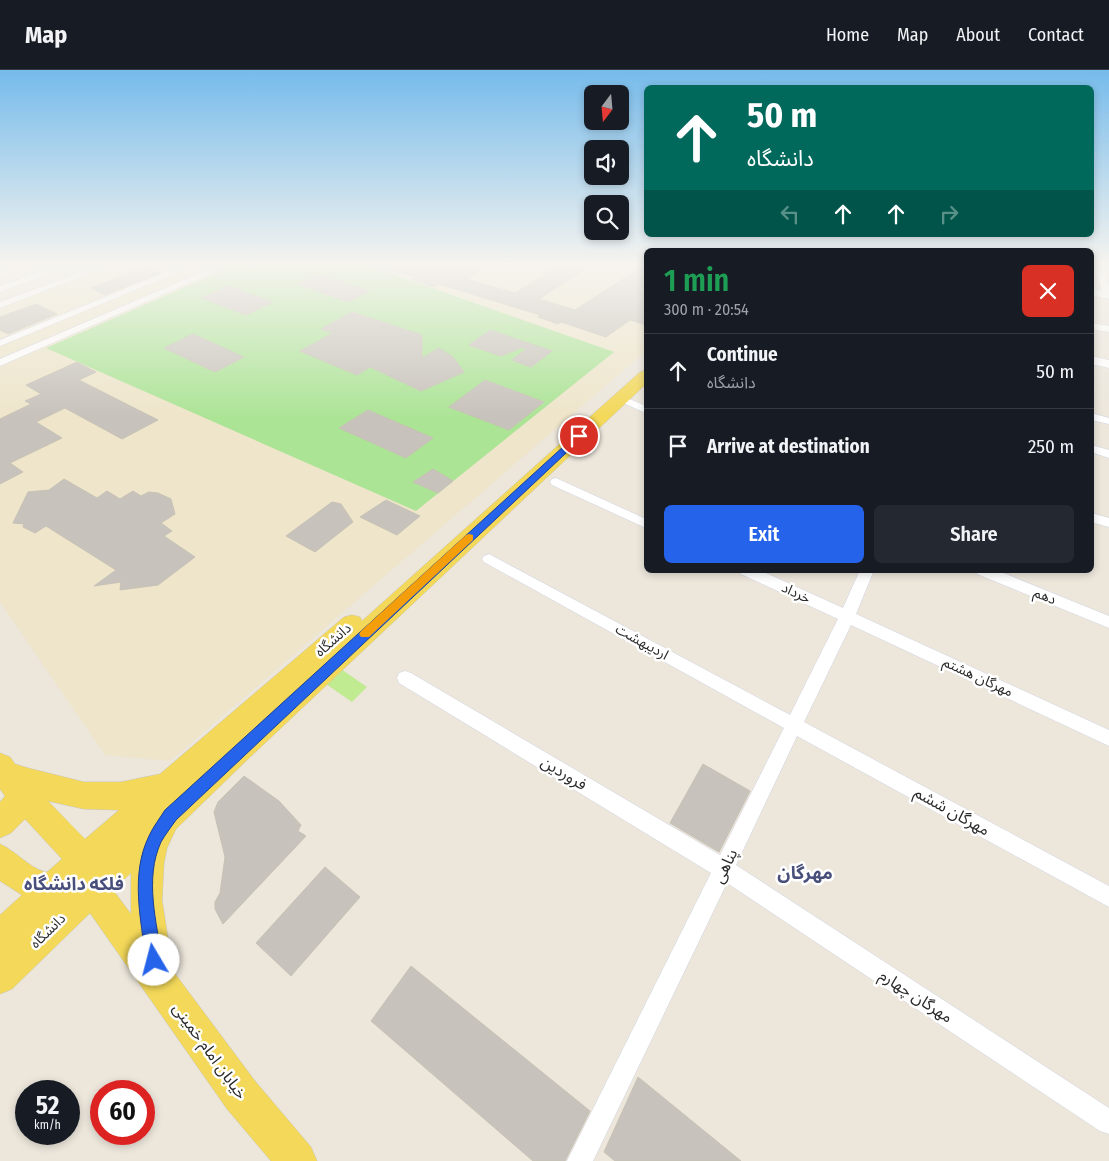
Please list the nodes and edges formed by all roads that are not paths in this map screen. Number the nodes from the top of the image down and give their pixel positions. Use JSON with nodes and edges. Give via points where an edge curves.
{"nodes":[{"id":1,"x":69,"y":315,"type":"edge"},
{"id":2,"x":111,"y":315,"type":"edge"},
{"id":3,"x":1094,"y":326,"type":"edge"},
{"id":4,"x":1109,"y":329,"type":"edge"},
{"id":5,"x":0,"y":343,"type":"edge"},
{"id":6,"x":1094,"y":361,"type":"edge"},
{"id":7,"x":0,"y":363,"type":"edge"},
{"id":8,"x":1109,"y":364,"type":"edge"},
{"id":9,"x":644,"y":367,"type":"edge"},
{"id":10,"x":644,"y":376,"type":"edge"},
{"id":11,"x":620,"y":398,"type":"junction"},
{"id":12,"x":644,"y":409,"type":"edge"},
{"id":13,"x":1094,"y":417,"type":"edge"},
{"id":14,"x":1109,"y":421,"type":"edge"},
{"id":15,"x":1094,"y":449,"type":"edge"},
{"id":16,"x":1109,"y":454,"type":"edge"},
{"id":17,"x":556,"y":482,"type":"dead end"},
{"id":18,"x":1094,"y":518,"type":"edge"},
{"id":19,"x":644,"y":523,"type":"edge"},
{"id":20,"x":1109,"y":523,"type":"edge"},
{"id":21,"x":489,"y":559,"type":"dead end"},
{"id":22,"x":752,"y":573,"type":"edge"},
{"id":23,"x":866,"y":573,"type":"edge"},
{"id":24,"x":989,"y":573,"type":"edge"},
{"id":25,"x":847,"y":617,"type":"junction"},
{"id":26,"x":1109,"y":622,"type":"edge"},
{"id":27,"x":405,"y":678,"type":"dead end"},
{"id":28,"x":794,"y":724,"type":"junction"},
{"id":29,"x":1109,"y":738,"type":"edge"},
{"id":30,"x":9,"y":778,"type":"edge"},
{"id":31,"x":169,"y":800,"type":"junction"},
{"id":32,"x":0,"y":822,"type":"edge"},
{"id":33,"x":0,"y":860,"type":"edge"},
{"id":34,"x":724,"y":868,"type":"junction"},
{"id":35,"x":88,"y":874,"type":"junction"},
{"id":36,"x":50,"y":891,"type":"junction"},
{"id":37,"x":1109,"y":897,"type":"edge"},
{"id":38,"x":0,"y":938,"type":"edge"},
{"id":39,"x":0,"y":977,"type":"edge"},
{"id":40,"x":156,"y":978,"type":"junction"},
{"id":41,"x":1109,"y":1122,"type":"edge"},
{"id":42,"x":297,"y":1161,"type":"edge"},
{"id":43,"x":580,"y":1161,"type":"edge"}],
"edges":[{"from":1,"to":5,"type":"street"},
{"from":2,"to":7,"type":"street"},
{"from":3,"to":4,"type":"street"},
{"from":6,"to":8,"type":"main road"},
{"from":9,"to":31,"type":"main road","name":"دانشگاه"},
{"from":10,"to":11,"type":"main road","name":"دانشگاه"},
{"from":11,"to":12,"type":"street"},
{"from":11,"to":31,"type":"main road","name":"دانشگاه"},
{"from":13,"to":14,"type":"street"},
{"from":15,"to":16,"type":"street"},
{"from":17,"to":19,"type":"street"},
{"from":18,"to":20,"type":"street"},
{"from":21,"to":28,"type":"street","name":"اردیبهشت"},
{"from":22,"to":25,"type":"street","name":"خرداد"},
{"from":23,"to":25,"type":"street","name":"پناهی"},
{"from":24,"to":26,"type":"street","name":"دهم"},
{"from":25,"to":28,"type":"street","name":"پناهی"},
{"from":25,"to":29,"type":"street","name":"مهرگان هشتم"},
{"from":27,"to":34,"type":"street","name":"فروردین"},
{"from":28,"to":34,"type":"street","name":"پناهی"},
{"from":28,"to":37,"type":"street","name":"مهرگان ششم"},
{"from":30,"to":31,"type":"main road","via":[[72,795],[116,797],[142,794]]},
{"from":30,"to":32,"type":"main road","via":[[14,809]]},
{"from":30,"to":35,"type":"main road","name":"خیابان امام خمینی"},
{"from":31,"to":35,"type":"main road","name":"دانشگاه"},
{"from":31,"to":40,"type":"main road","via":[[147,864],[145,890]]},
{"from":33,"to":36,"type":"main road","via":[[21,879]]},
{"from":34,"to":41,"type":"street","name":"مهرگان چهارم"},
{"from":34,"to":43,"type":"street","name":"پناهی"},
{"from":35,"to":36,"type":"main road"},
{"from":35,"to":39,"type":"main road","name":"دانشگاه"},
{"from":35,"to":40,"type":"main road","name":"خیابان امام خمینی"},
{"from":36,"to":38,"type":"main road","name":"دانشگاه"},
{"from":40,"to":42,"type":"main road","name":"خیابان امام خمینی","via":[[241,1094]]}]}
